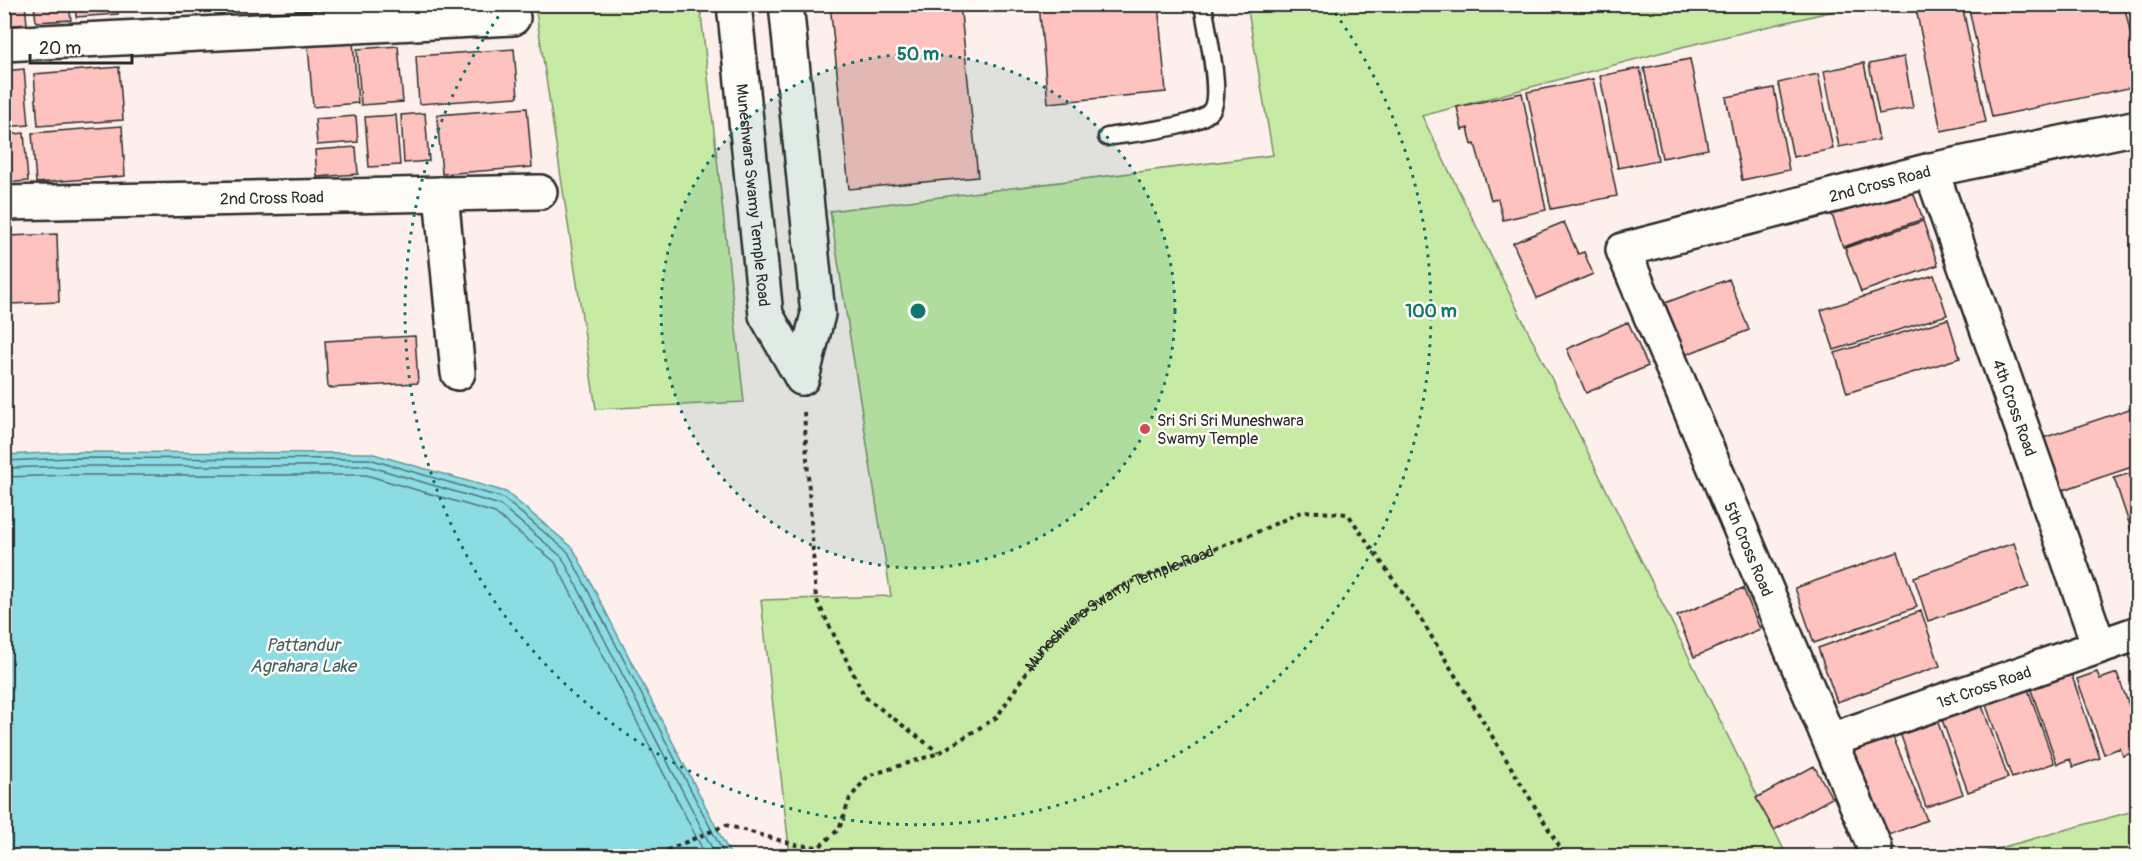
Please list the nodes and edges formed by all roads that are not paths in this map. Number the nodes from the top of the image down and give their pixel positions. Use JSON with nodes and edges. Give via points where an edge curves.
{"nodes":[{"id":1,"x":734,"y":4,"type":"edge"},
{"id":2,"x":786,"y":4,"type":"edge"},
{"id":3,"x":1203,"y":4,"type":"edge"},
{"id":4,"x":513,"y":18,"type":"dead end"},
{"id":5,"x":4,"y":44,"type":"edge"},
{"id":6,"x":2138,"y":127,"type":"edge"},
{"id":7,"x":1107,"y":137,"type":"dead end"},
{"id":8,"x":1931,"y":170,"type":"junction"},
{"id":9,"x":540,"y":192,"type":"dead end"},
{"id":10,"x":441,"y":194,"type":"junction"},
{"id":11,"x":4,"y":202,"type":"edge"},
{"id":12,"x":1623,"y":250,"type":"joint"},
{"id":13,"x":458,"y":373,"type":"dead end"},
{"id":14,"x":2138,"y":633,"type":"edge"},
{"id":15,"x":2099,"y":646,"type":"junction"},
{"id":16,"x":1831,"y":740,"type":"junction"},
{"id":17,"x":1875,"y":848,"type":"dead end"}],
"edges":[{"from":1,"to":2,"type":"street","name":"Muneshwara Swamy Temple Road","via":[[766,315],[802,378],[818,314]]},
{"from":3,"to":7,"type":"lane","via":[[1216,94],[1212,109],[1200,121]]},
{"from":4,"to":5,"type":"street"},
{"from":6,"to":8,"type":"street","name":"2nd Cross Road"},
{"from":8,"to":12,"type":"street","name":"2nd Cross Road"},
{"from":8,"to":15,"type":"street","name":"4th Cross Road"},
{"from":9,"to":10,"type":"street","name":"2nd Cross Road"},
{"from":10,"to":11,"type":"street","name":"2nd Cross Road"},
{"from":10,"to":13,"type":"street"},
{"from":12,"to":16,"type":"street","name":"5th Cross Road"},
{"from":14,"to":15,"type":"street","name":"1st Cross Road"},
{"from":15,"to":16,"type":"street","name":"1st Cross Road"},
{"from":16,"to":17,"type":"street","name":"5th Cross Road"}]}
